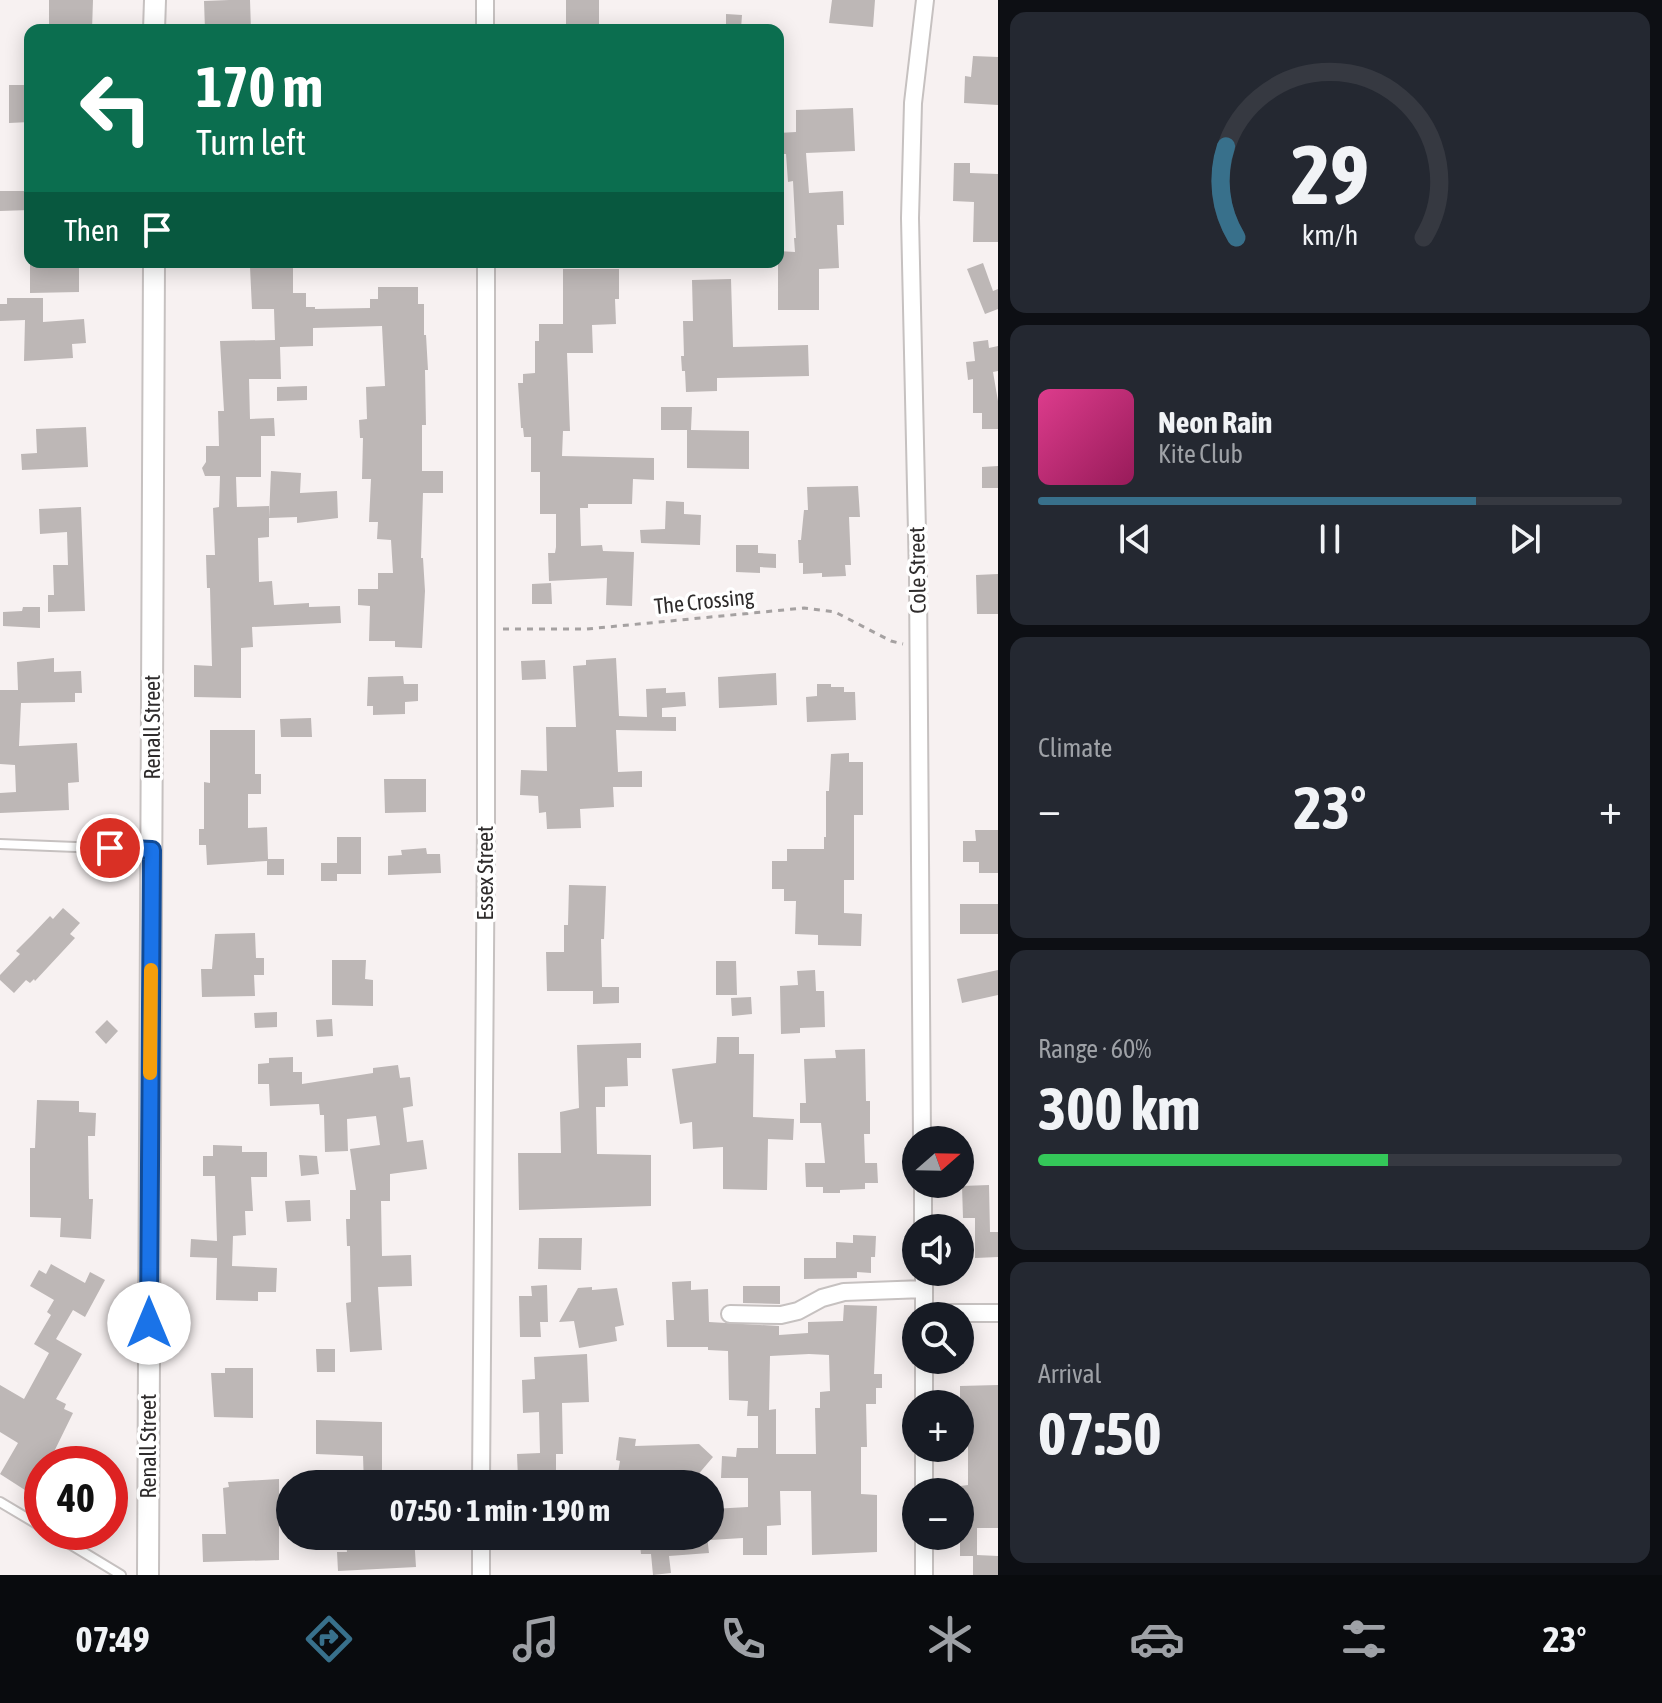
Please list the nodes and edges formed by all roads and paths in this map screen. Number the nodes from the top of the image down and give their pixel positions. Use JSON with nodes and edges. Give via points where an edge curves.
{"nodes":[{"id":1,"x":155,"y":0,"type":"edge"},
{"id":2,"x":485,"y":0,"type":"edge"},
{"id":3,"x":925,"y":0,"type":"edge"},
{"id":4,"x":154,"y":24,"type":"edge"},
{"id":5,"x":485,"y":24,"type":"edge"},
{"id":6,"x":154,"y":268,"type":"edge"},
{"id":7,"x":486,"y":268,"type":"edge"},
{"id":8,"x":486,"y":629,"type":"junction"},
{"id":9,"x":918,"y":647,"type":"junction"},
{"id":10,"x":0,"y":844,"type":"edge"},
{"id":11,"x":152,"y":850,"type":"junction"},
{"id":12,"x":922,"y":1126,"type":"edge"},
{"id":13,"x":902,"y":1283,"type":"edge"},
{"id":14,"x":998,"y":1313,"type":"edge"},
{"id":15,"x":730,"y":1314,"type":"dead end"},
{"id":16,"x":974,"y":1314,"type":"edge"},
{"id":17,"x":481,"y":1470,"type":"edge"},
{"id":18,"x":0,"y":1502,"type":"edge"},
{"id":19,"x":24,"y":1516,"type":"edge"},
{"id":20,"x":80,"y":1550,"type":"edge"},
{"id":21,"x":481,"y":1550,"type":"edge"},
{"id":22,"x":924,"y":1550,"type":"edge"},
{"id":23,"x":121,"y":1575,"type":"edge"},
{"id":24,"x":148,"y":1575,"type":"edge"},
{"id":25,"x":481,"y":1575,"type":"edge"},
{"id":26,"x":924,"y":1575,"type":"edge"}],
"edges":[{"from":1,"to":4,"type":"street"},
{"from":2,"to":5,"type":"street"},
{"from":3,"to":9,"type":"street","name":"Cole Street","via":[[913,103],[910,218]]},
{"from":6,"to":11,"type":"street","name":"Renall Street"},
{"from":7,"to":8,"type":"street","name":"Essex Street"},
{"from":8,"to":9,"type":"path","name":"The Crossing","via":[[587,629],[804,608],[835,612],[891,641]]},
{"from":8,"to":17,"type":"street","name":"Essex Street"},
{"from":9,"to":12,"type":"street","name":"Cole Street"},
{"from":10,"to":11,"type":"lane"},
{"from":11,"to":24,"type":"street","name":"Renall Street"},
{"from":13,"to":15,"type":"street","via":[[822,1298],[790,1313]]},
{"from":14,"to":16,"type":"street"},
{"from":18,"to":19,"type":"lane"},
{"from":20,"to":23,"type":"lane"},
{"from":21,"to":25,"type":"street"},
{"from":22,"to":26,"type":"street"}]}
